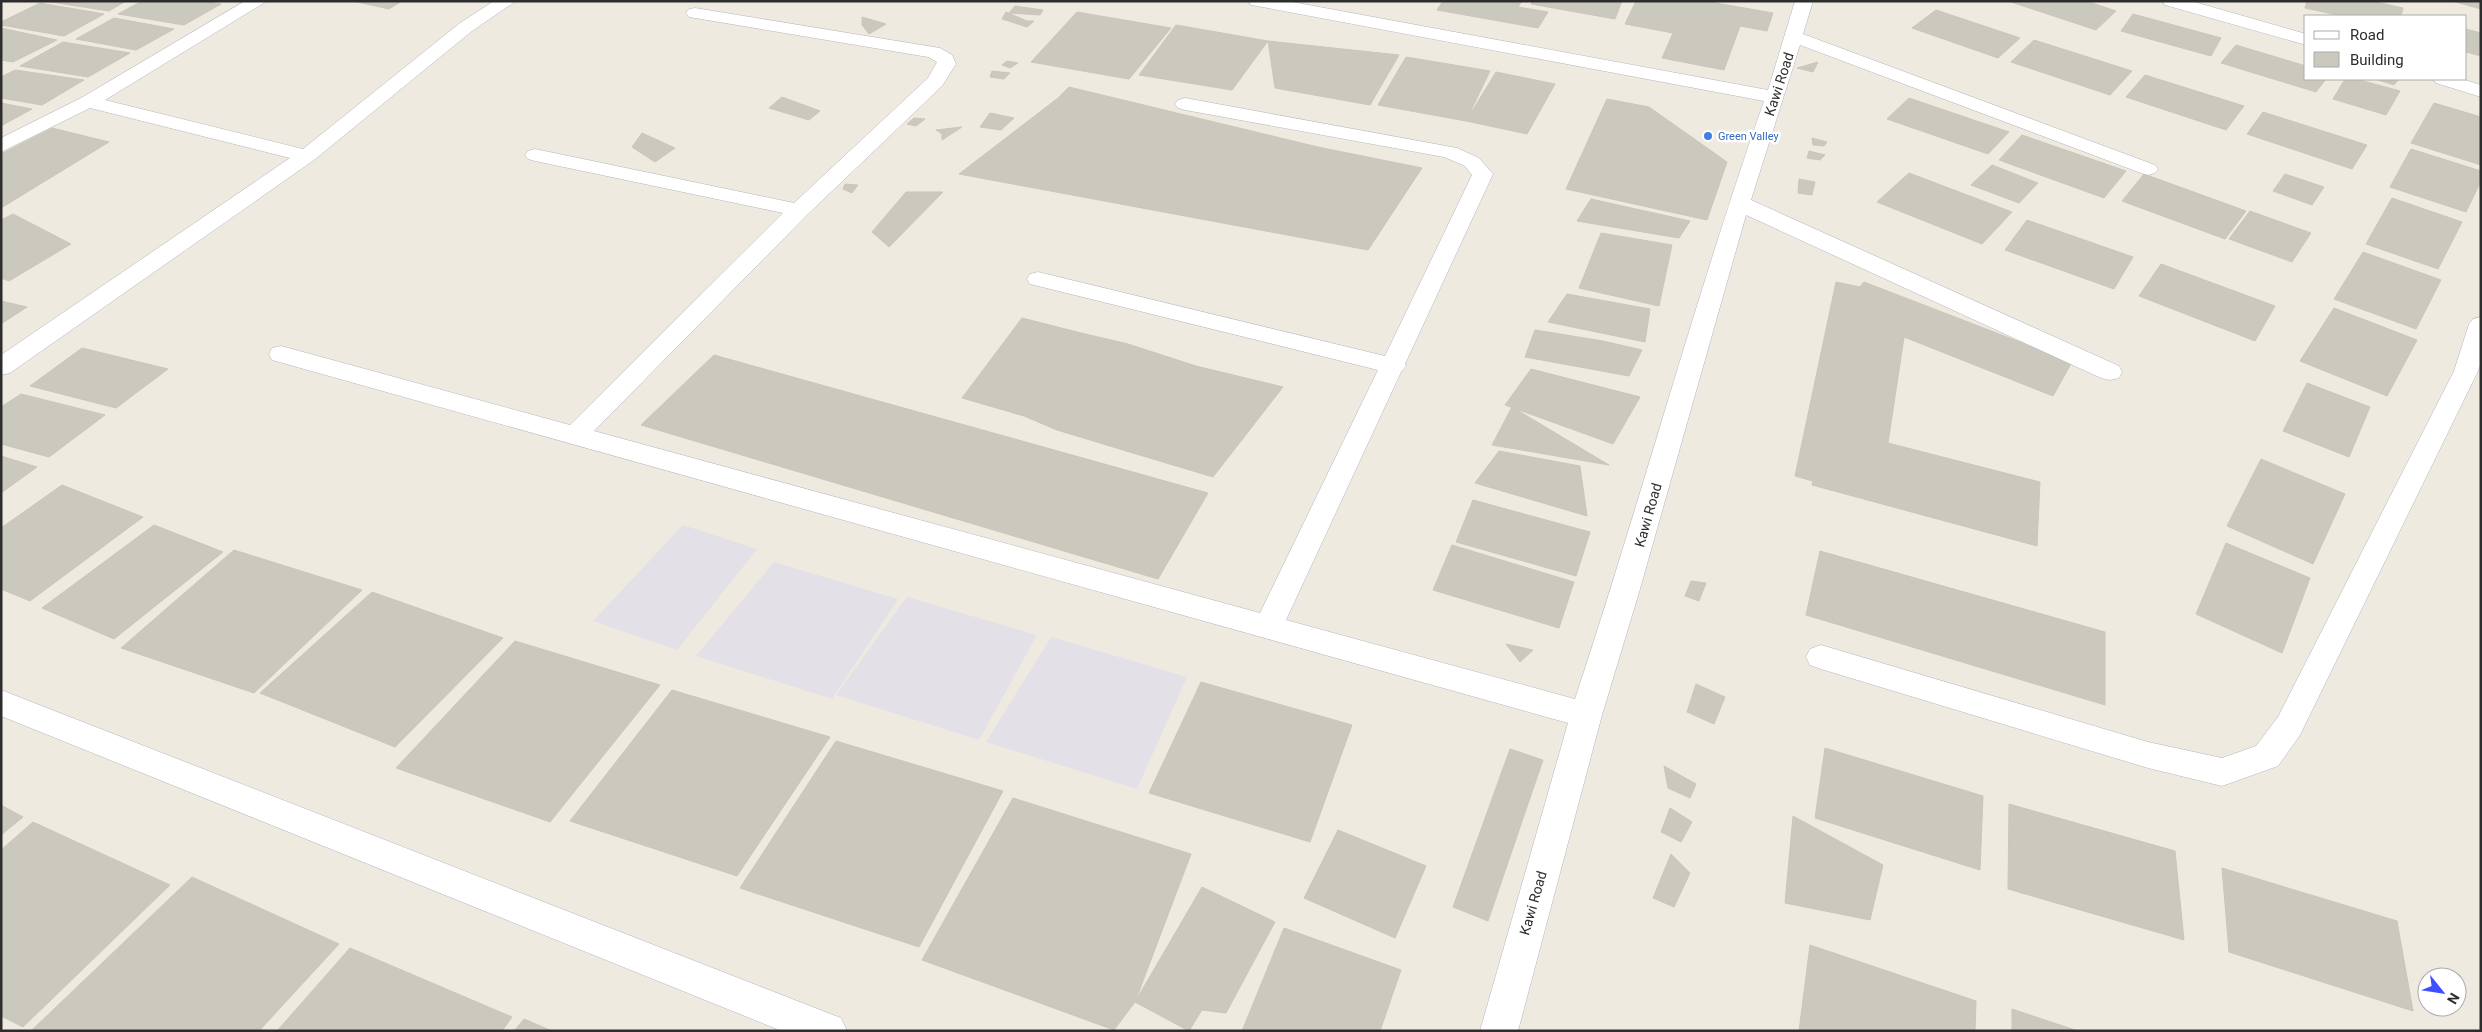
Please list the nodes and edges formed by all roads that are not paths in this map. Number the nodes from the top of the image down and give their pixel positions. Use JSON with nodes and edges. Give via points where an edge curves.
{"nodes":[{"id":1,"x":258,"y":1,"type":"edge"},
{"id":2,"x":507,"y":1,"type":"edge"},
{"id":3,"x":1257,"y":1,"type":"edge"},
{"id":4,"x":1361,"y":1,"type":"edge"},
{"id":5,"x":1804,"y":1,"type":"edge"},
{"id":6,"x":2171,"y":1,"type":"edge"},
{"id":7,"x":695,"y":13,"type":"dead end"},
{"id":8,"x":1349,"y":18,"type":"junction"},
{"id":9,"x":1795,"y":36,"type":"junction"},
{"id":10,"x":2304,"y":39,"type":"edge"},
{"id":11,"x":2446,"y":80,"type":"edge"},
{"id":12,"x":2481,"y":91,"type":"edge"},
{"id":13,"x":1776,"y":97,"type":"junction"},
{"id":14,"x":88,"y":102,"type":"junction"},
{"id":15,"x":1185,"y":104,"type":"dead end"},
{"id":16,"x":1,"y":146,"type":"edge"},
{"id":17,"x":536,"y":155,"type":"dead end"},
{"id":18,"x":307,"y":156,"type":"junction"},
{"id":19,"x":2148,"y":169,"type":"dead end"},
{"id":20,"x":1739,"y":202,"type":"junction"},
{"id":21,"x":799,"y":210,"type":"junction"},
{"id":22,"x":1038,"y":279,"type":"dead end"},
{"id":23,"x":2481,"y":324,"type":"edge"},
{"id":24,"x":281,"y":354,"type":"dead end"},
{"id":25,"x":1394,"y":366,"type":"junction"},
{"id":26,"x":1,"y":367,"type":"edge"},
{"id":27,"x":2110,"y":372,"type":"dead end"},
{"id":28,"x":2473,"y":373,"type":"edge"},
{"id":29,"x":574,"y":436,"type":"junction"},
{"id":30,"x":1268,"y":627,"type":"junction"},
{"id":31,"x":1821,"y":656,"type":"dead end"},
{"id":32,"x":1,"y":703,"type":"edge"},
{"id":33,"x":1586,"y":714,"type":"junction"},
{"id":34,"x":828,"y":1031,"type":"edge"},
{"id":35,"x":1499,"y":1031,"type":"edge"}],
"edges":[{"from":1,"to":14,"type":"street"},
{"from":2,"to":18,"type":"street","via":[[466,28]]},
{"from":3,"to":8,"type":"street"},
{"from":4,"to":8,"type":"street"},
{"from":5,"to":9,"type":"street","name":"Kawi Road"},
{"from":6,"to":10,"type":"street"},
{"from":7,"to":21,"type":"street","via":[[933,52],[945,59],[947,64],[935,82]]},
{"from":8,"to":13,"type":"street"},
{"from":9,"to":13,"type":"street","name":"Kawi Road"},
{"from":9,"to":19,"type":"street"},
{"from":11,"to":12,"type":"street"},
{"from":13,"to":20,"type":"street","name":"Kawi Road"},
{"from":14,"to":16,"type":"street"},
{"from":14,"to":18,"type":"street"},
{"from":15,"to":25,"type":"street","via":[[1450,152],[1472,162],[1483,174]]},
{"from":17,"to":21,"type":"street"},
{"from":18,"to":26,"type":"street"},
{"from":20,"to":27,"type":"street"},
{"from":20,"to":33,"type":"street","name":"Kawi Road","via":[[1626,589]]},
{"from":21,"to":29,"type":"street"},
{"from":22,"to":25,"type":"street"},
{"from":23,"to":28,"type":"street"},
{"from":24,"to":29,"type":"street"},
{"from":25,"to":30,"type":"street"},
{"from":28,"to":31,"type":"street","via":[[2289,726],[2267,756],[2222,772],[2148,755]]},
{"from":29,"to":30,"type":"street"},
{"from":30,"to":33,"type":"street"},
{"from":32,"to":34,"type":"street"},
{"from":33,"to":35,"type":"street","name":"Kawi Road"}]}
